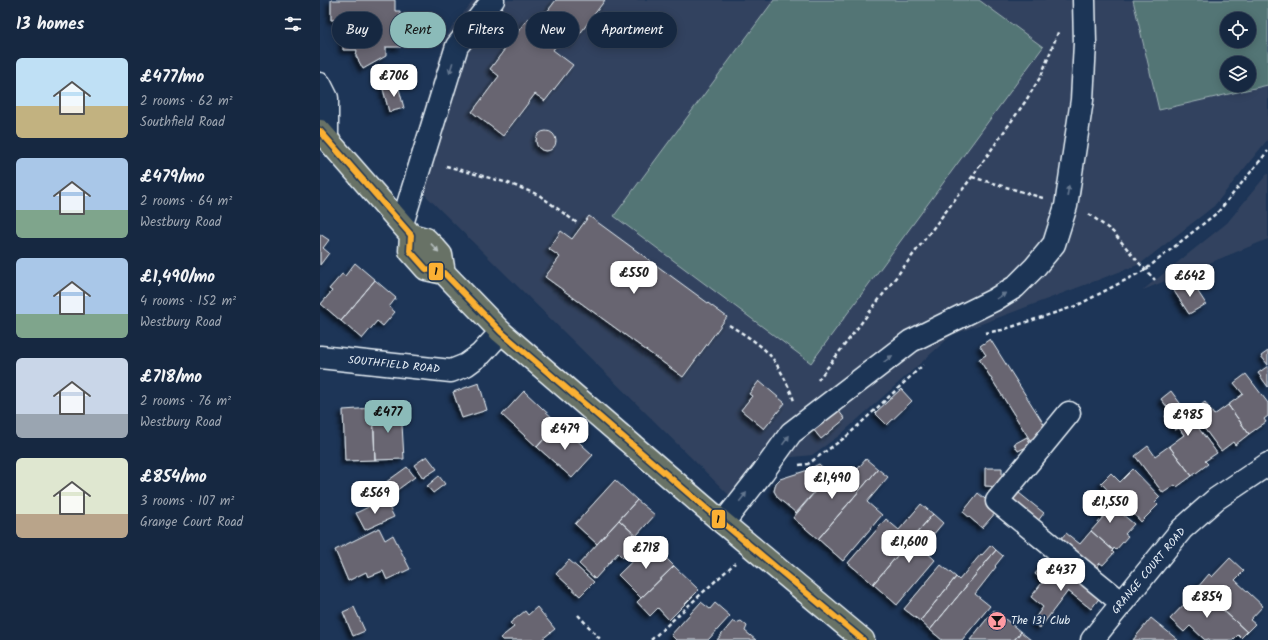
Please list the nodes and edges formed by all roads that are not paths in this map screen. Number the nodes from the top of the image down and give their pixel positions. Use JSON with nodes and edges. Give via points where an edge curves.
{"nodes":[{"id":1,"x":493,"y":0,"type":"edge"},
{"id":2,"x":1084,"y":0,"type":"edge"},
{"id":3,"x":320,"y":84,"type":"edge"},
{"id":4,"x":324,"y":135,"type":"edge"},
{"id":5,"x":406,"y":230,"type":"junction"},
{"id":6,"x":501,"y":332,"type":"junction"},
{"id":7,"x":320,"y":357,"type":"edge"},
{"id":8,"x":1069,"y":413,"type":"dead end"},
{"id":9,"x":1268,"y":464,"type":"edge"},
{"id":10,"x":723,"y":523,"type":"junction"},
{"id":11,"x":1122,"y":604,"type":"junction"},
{"id":12,"x":863,"y":640,"type":"edge"},
{"id":13,"x":1092,"y":640,"type":"edge"}],
"edges":[{"from":1,"to":5,"type":"street","one_way":true,"via":[[457,46],[420,165]]},
{"from":10,"to":2,"type":"street","one_way":true,"via":[[792,433],[806,421],[911,341],[1015,287],[1054,244],[1066,206],[1082,100]]},
{"from":3,"to":4,"type":"street","via":[[327,98]]},
{"from":4,"to":5,"type":"main road"},
{"from":5,"to":6,"type":"main road","via":[[426,239],[441,255],[444,273]]},
{"from":6,"to":7,"type":"street","name":"SOUTHFIELD ROAD","via":[[481,354],[466,365],[451,371]]},
{"from":6,"to":10,"type":"main road"},
{"from":8,"to":11,"type":"street","via":[[997,501]]},
{"from":9,"to":11,"type":"street","name":"GRANGE COURT ROAD","via":[[1216,499],[1182,529]]},
{"from":10,"to":12,"type":"main road"},
{"from":11,"to":13,"type":"street","name":"GRANGE COURT ROAD"}]}
